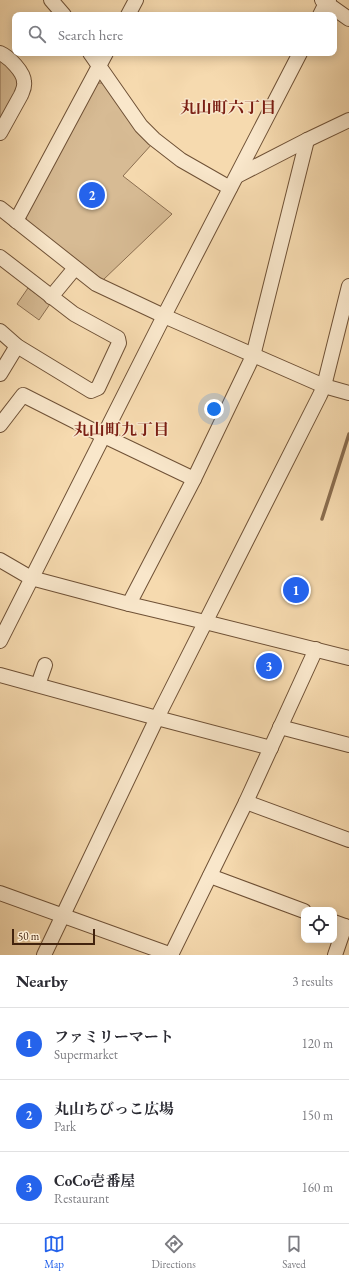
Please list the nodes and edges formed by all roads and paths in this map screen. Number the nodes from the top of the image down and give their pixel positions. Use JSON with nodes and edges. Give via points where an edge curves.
{"nodes":[{"id":1,"x":51,"y":0,"type":"edge"},
{"id":2,"x":136,"y":0,"type":"edge"},
{"id":3,"x":324,"y":4,"type":"edge"},
{"id":4,"x":61,"y":12,"type":"edge"},
{"id":5,"x":130,"y":12,"type":"edge"},
{"id":6,"x":349,"y":19,"type":"edge"},
{"id":7,"x":0,"y":53,"type":"edge"},
{"id":8,"x":92,"y":56,"type":"edge"},
{"id":9,"x":104,"y":56,"type":"edge"},
{"id":10,"x":298,"y":56,"type":"edge"},
{"id":11,"x":99,"y":67,"type":"junction"},
{"id":12,"x":349,"y":120,"type":"edge"},
{"id":13,"x":0,"y":134,"type":"edge"},
{"id":14,"x":307,"y":140,"type":"junction"},
{"id":15,"x":233,"y":182,"type":"junction"},
{"id":16,"x":0,"y":208,"type":"edge"},
{"id":17,"x":16,"y":221,"type":"junction"},
{"id":18,"x":0,"y":257,"type":"edge"},
{"id":19,"x":75,"y":268,"type":"junction"},
{"id":20,"x":349,"y":286,"type":"edge"},
{"id":21,"x":51,"y":297,"type":"junction"},
{"id":22,"x":164,"y":316,"type":"junction"},
{"id":23,"x":0,"y":331,"type":"edge"},
{"id":24,"x":17,"y":346,"type":"junction"},
{"id":25,"x":253,"y":356,"type":"junction"},
{"id":26,"x":0,"y":374,"type":"edge"},
{"id":27,"x":324,"y":386,"type":"junction"},
{"id":28,"x":349,"y":393,"type":"edge"},
{"id":29,"x":0,"y":425,"type":"edge"},
{"id":30,"x":104,"y":436,"type":"junction"},
{"id":31,"x":194,"y":479,"type":"junction"},
{"id":32,"x":0,"y":560,"type":"edge"},
{"id":33,"x":31,"y":578,"type":"junction"},
{"id":34,"x":129,"y":604,"type":"junction"},
{"id":35,"x":205,"y":622,"type":"junction"},
{"id":36,"x":0,"y":641,"type":"edge"},
{"id":37,"x":316,"y":649,"type":"junction"},
{"id":38,"x":349,"y":658,"type":"edge"},
{"id":39,"x":44,"y":665,"type":"dead end"},
{"id":40,"x":0,"y":675,"type":"edge"},
{"id":41,"x":38,"y":685,"type":"junction"},
{"id":42,"x":157,"y":718,"type":"junction"},
{"id":43,"x":280,"y":727,"type":"junction"},
{"id":44,"x":349,"y":745,"type":"edge"},
{"id":45,"x":271,"y":748,"type":"junction"},
{"id":46,"x":246,"y":802,"type":"junction"},
{"id":47,"x":349,"y":840,"type":"edge"},
{"id":48,"x":210,"y":876,"type":"junction"},
{"id":49,"x":0,"y":893,"type":"edge"},
{"id":50,"x":301,"y":910,"type":"edge"},
{"id":51,"x":64,"y":915,"type":"junction"},
{"id":52,"x":343,"y":925,"type":"edge"},
{"id":53,"x":44,"y":955,"type":"edge"},
{"id":54,"x":171,"y":955,"type":"edge"},
{"id":55,"x":335,"y":955,"type":"edge"}],
"edges":[{"from":1,"to":4,"type":"street"},
{"from":2,"to":5,"type":"street"},
{"from":3,"to":6,"type":"street"},
{"from":7,"to":13,"type":"street","via":[[12,60],[23,77],[24,88]]},
{"from":8,"to":11,"type":"street"},
{"from":9,"to":11,"type":"street"},
{"from":10,"to":15,"type":"street"},
{"from":11,"to":15,"type":"street","via":[[141,126],[154,139],[181,160]]},
{"from":11,"to":17,"type":"street"},
{"from":12,"to":14,"type":"street"},
{"from":14,"to":15,"type":"street"},
{"from":14,"to":25,"type":"street"},
{"from":15,"to":22,"type":"street"},
{"from":16,"to":17,"type":"street"},
{"from":17,"to":19,"type":"street"},
{"from":18,"to":21,"type":"street"},
{"from":19,"to":21,"type":"street"},
{"from":19,"to":22,"type":"street","via":[[96,284]]},
{"from":20,"to":27,"type":"street"},
{"from":21,"to":24,"type":"street","via":[[74,314],[118,338],[119,343],[98,388],[91,391]]},
{"from":22,"to":25,"type":"street"},
{"from":22,"to":30,"type":"street"},
{"from":23,"to":24,"type":"street"},
{"from":24,"to":26,"type":"street"},
{"from":25,"to":27,"type":"street"},
{"from":25,"to":31,"type":"street"},
{"from":27,"to":28,"type":"street"},
{"from":27,"to":35,"type":"street"},
{"from":29,"to":30,"type":"street","via":[[23,395]]},
{"from":30,"to":31,"type":"street"},
{"from":30,"to":33,"type":"street"},
{"from":31,"to":34,"type":"street"},
{"from":32,"to":33,"type":"street"},
{"from":33,"to":34,"type":"street"},
{"from":33,"to":36,"type":"street"},
{"from":34,"to":35,"type":"street"},
{"from":35,"to":37,"type":"street"},
{"from":35,"to":42,"type":"street"},
{"from":37,"to":38,"type":"street"},
{"from":37,"to":43,"type":"street"},
{"from":39,"to":41,"type":"street"},
{"from":40,"to":41,"type":"street"},
{"from":41,"to":42,"type":"street"},
{"from":42,"to":45,"type":"street"},
{"from":42,"to":51,"type":"street"},
{"from":43,"to":44,"type":"street"},
{"from":43,"to":45,"type":"street"},
{"from":45,"to":46,"type":"street"},
{"from":46,"to":47,"type":"street"},
{"from":46,"to":48,"type":"street"},
{"from":48,"to":50,"type":"street"},
{"from":48,"to":54,"type":"street"},
{"from":49,"to":51,"type":"street"},
{"from":51,"to":53,"type":"street"},
{"from":51,"to":54,"type":"street"},
{"from":52,"to":55,"type":"street"}]}
